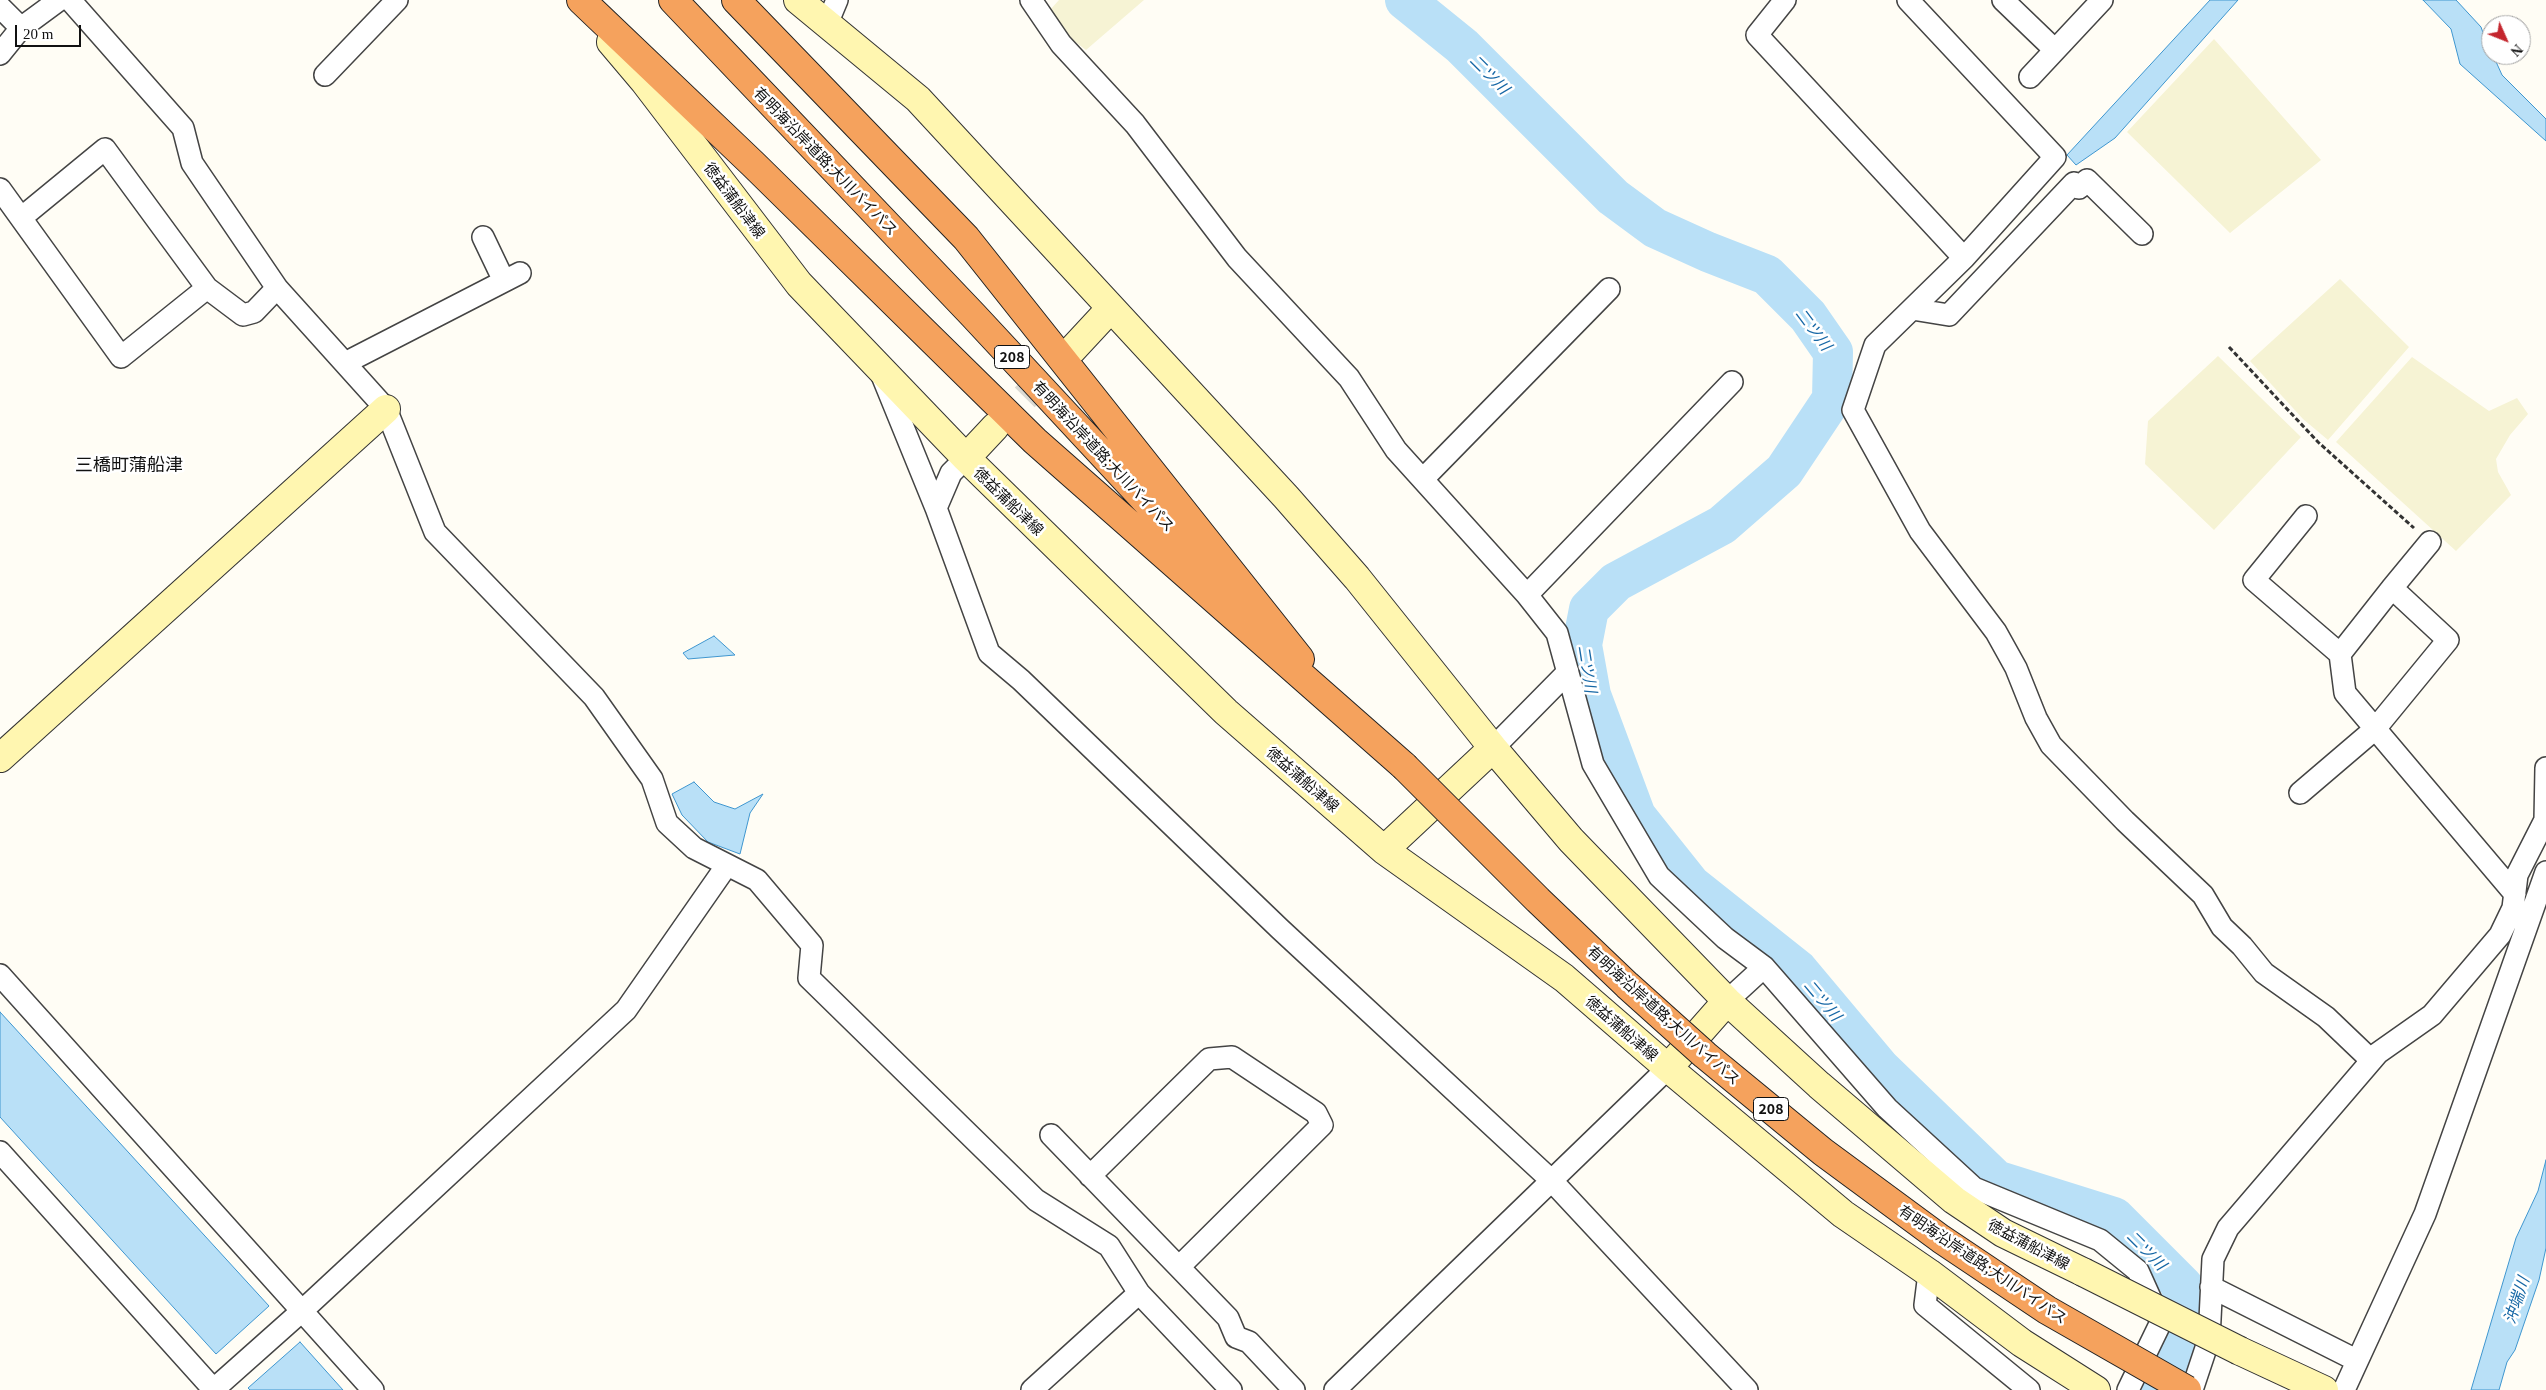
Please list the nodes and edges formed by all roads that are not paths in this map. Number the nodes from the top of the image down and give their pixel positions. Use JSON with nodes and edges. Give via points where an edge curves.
{"nodes":[{"id":1,"x":59,"y":0,"type":"edge"},
{"id":2,"x":70,"y":0,"type":"edge"},
{"id":3,"x":397,"y":0,"type":"edge"},
{"id":4,"x":574,"y":0,"type":"edge"},
{"id":5,"x":581,"y":0,"type":"edge"},
{"id":6,"x":674,"y":0,"type":"edge"},
{"id":7,"x":736,"y":0,"type":"edge"},
{"id":8,"x":798,"y":0,"type":"edge"},
{"id":9,"x":1031,"y":0,"type":"edge"},
{"id":10,"x":1785,"y":0,"type":"edge"},
{"id":11,"x":1908,"y":0,"type":"edge"},
{"id":12,"x":2004,"y":0,"type":"edge"},
{"id":13,"x":2102,"y":0,"type":"edge"},
{"id":14,"x":0,"y":7,"type":"edge"},
{"id":15,"x":832,"y":12,"type":"edge"},
{"id":16,"x":21,"y":28,"type":"junction"},
{"id":17,"x":2055,"y":50,"type":"junction"},
{"id":18,"x":0,"y":54,"type":"edge"},
{"id":19,"x":325,"y":75,"type":"dead end"},
{"id":20,"x":2030,"y":76,"type":"dead end"},
{"id":21,"x":0,"y":189,"type":"edge"},
{"id":22,"x":21,"y":218,"type":"junction"},
{"id":23,"x":2142,"y":234,"type":"dead end"},
{"id":24,"x":483,"y":238,"type":"dead end"},
{"id":25,"x":1964,"y":258,"type":"junction"},
{"id":26,"x":207,"y":288,"type":"junction"},
{"id":27,"x":277,"y":288,"type":"junction"},
{"id":28,"x":1609,"y":289,"type":"dead end"},
{"id":29,"x":1111,"y":308,"type":"junction"},
{"id":30,"x":1912,"y":309,"type":"junction"},
{"id":31,"x":1072,"y":350,"type":"tunnel mouth"},
{"id":32,"x":345,"y":363,"type":"junction"},
{"id":33,"x":878,"y":366,"type":"junction"},
{"id":34,"x":1732,"y":382,"type":"dead end"},
{"id":35,"x":386,"y":409,"type":"junction"},
{"id":36,"x":995,"y":427,"type":"tunnel mouth"},
{"id":37,"x":966,"y":458,"type":"junction"},
{"id":38,"x":1423,"y":479,"type":"junction"},
{"id":39,"x":936,"y":508,"type":"junction"},
{"id":40,"x":2306,"y":516,"type":"dead end"},
{"id":41,"x":2430,"y":542,"type":"road end"},
{"id":42,"x":2392,"y":588,"type":"junction"},
{"id":43,"x":1527,"y":595,"type":"junction"},
{"id":44,"x":2340,"y":654,"type":"junction"},
{"id":45,"x":1568,"y":672,"type":"junction"},
{"id":46,"x":1347,"y":718,"type":"junction"},
{"id":47,"x":2375,"y":729,"type":"junction"},
{"id":48,"x":1493,"y":748,"type":"junction"},
{"id":49,"x":0,"y":758,"type":"edge"},
{"id":50,"x":2546,"y":768,"type":"edge"},
{"id":51,"x":1399,"y":771,"type":"junction"},
{"id":52,"x":2300,"y":794,"type":"dead end"},
{"id":53,"x":1384,"y":850,"type":"junction"},
{"id":54,"x":727,"y":865,"type":"junction"},
{"id":55,"x":2546,"y":872,"type":"edge"},
{"id":56,"x":2515,"y":894,"type":"junction"},
{"id":57,"x":1764,"y":967,"type":"junction"},
{"id":58,"x":0,"y":975,"type":"edge"},
{"id":59,"x":1727,"y":1001,"type":"junction"},
{"id":60,"x":2372,"y":1060,"type":"junction"},
{"id":61,"x":1668,"y":1068,"type":"junction"},
{"id":62,"x":1051,"y":1135,"type":"dead end"},
{"id":63,"x":0,"y":1152,"type":"edge"},
{"id":64,"x":1090,"y":1176,"type":"junction"},
{"id":65,"x":1552,"y":1181,"type":"junction"},
{"id":66,"x":1179,"y":1267,"type":"junction"},
{"id":67,"x":1929,"y":1273,"type":"junction"},
{"id":68,"x":2211,"y":1287,"type":"junction"},
{"id":69,"x":1139,"y":1293,"type":"junction"},
{"id":70,"x":301,"y":1312,"type":"junction"},
{"id":71,"x":2356,"y":1360,"type":"junction"},
{"id":72,"x":213,"y":1390,"type":"edge"},
{"id":73,"x":373,"y":1390,"type":"edge"},
{"id":74,"x":1032,"y":1390,"type":"edge"},
{"id":75,"x":1231,"y":1390,"type":"edge"},
{"id":76,"x":1294,"y":1390,"type":"edge"},
{"id":77,"x":1335,"y":1390,"type":"edge"},
{"id":78,"x":1747,"y":1390,"type":"edge"},
{"id":79,"x":2029,"y":1390,"type":"edge"},
{"id":80,"x":2096,"y":1390,"type":"edge"},
{"id":81,"x":2128,"y":1390,"type":"edge"},
{"id":82,"x":2160,"y":1390,"type":"edge"},
{"id":83,"x":2187,"y":1390,"type":"edge"},
{"id":84,"x":2192,"y":1390,"type":"edge"},
{"id":85,"x":2324,"y":1390,"type":"edge"},
{"id":86,"x":2344,"y":1390,"type":"edge"}],
"edges":[{"from":1,"to":16,"type":"street"},
{"from":2,"to":27,"type":"street","via":[[183,128],[192,163]]},
{"from":3,"to":19,"type":"street"},
{"from":4,"to":33,"type":"main road","name":"徳益蒲船津線","via":[[644,81],[798,284]]},
{"from":5,"to":46,"type":"highway","via":[[1035,441]]},
{"from":6,"to":46,"type":"highway","name":"有明海沿岸道路;大川バイパス","number":"208","via":[[973,315]]},
{"from":7,"to":46,"type":"highway","via":[[966,238]]},
{"from":8,"to":15,"type":"main road","name":"徳益蒲船津線"},
{"from":9,"to":38,"type":"street","via":[[1061,44],[1136,124],[1237,258],[1349,378],[1396,450]]},
{"from":10,"to":25,"type":"street","via":[[1757,35]]},
{"from":11,"to":25,"type":"street","via":[[2055,158]]},
{"from":12,"to":17,"type":"street"},
{"from":13,"to":17,"type":"street"},
{"from":14,"to":16,"type":"street"},
{"from":15,"to":29,"type":"main road","name":"徳益蒲船津線","via":[[918,99]]},
{"from":16,"to":18,"type":"street"},
{"from":17,"to":20,"type":"street"},
{"from":21,"to":22,"type":"street"},
{"from":22,"to":26,"type":"street","via":[[105,149]]},
{"from":22,"to":26,"type":"street","via":[[121,357]]},
{"from":23,"to":30,"type":"street","via":[[2087,180],[2079,188],[2074,183],[1949,315]]},
{"from":24,"to":32,"type":"street","via":[[512,277]]},
{"from":25,"to":30,"type":"street"},
{"from":26,"to":27,"type":"street","via":[[243,315],[254,312]]},
{"from":27,"to":32,"type":"street"},
{"from":28,"to":38,"type":"street"},
{"from":29,"to":31,"type":"main road"},
{"from":29,"to":48,"type":"main road","name":"徳益蒲船津線","via":[[1357,578]]},
{"from":30,"to":60,"type":"street","via":[[1875,346],[1852,410],[1920,531],[1996,632],[2051,745],[2203,896],[2222,927],[2264,974],[2326,1018]]},
{"from":32,"to":35,"type":"street"},
{"from":33,"to":37,"type":"main road","name":"徳益蒲船津線"},
{"from":33,"to":39,"type":"street"},
{"from":34,"to":43,"type":"street"},
{"from":35,"to":49,"type":"main road"},
{"from":35,"to":54,"type":"street","via":[[435,532],[594,697],[652,779],[667,823],[694,848]]},
{"from":36,"to":37,"type":"main road","name":"徳益蒲船津線"},
{"from":37,"to":39,"type":"street","via":[[951,473]]},
{"from":37,"to":53,"type":"main road","name":"徳益蒲船津線","via":[[1226,712]]},
{"from":38,"to":43,"type":"street"},
{"from":39,"to":65,"type":"street","via":[[990,652],[1280,929]]},
{"from":40,"to":44,"type":"street","via":[[2254,580]]},
{"from":41,"to":42,"type":"street"},
{"from":42,"to":44,"type":"street"},
{"from":42,"to":47,"type":"street","via":[[2448,640]]},
{"from":43,"to":45,"type":"street","via":[[1558,633]]},
{"from":44,"to":47,"type":"street","via":[[2345,693]]},
{"from":45,"to":48,"type":"street"},
{"from":45,"to":57,"type":"street","via":[[1593,764],[1659,876],[1725,938]]},
{"from":46,"to":51,"type":"highway","name":"有明海沿岸道路;大川バイパス","number":"208"},
{"from":47,"to":52,"type":"street"},
{"from":47,"to":56,"type":"street"},
{"from":48,"to":53,"type":"main road"},
{"from":48,"to":59,"type":"main road","name":"徳益蒲船津線","via":[[1571,840]]},
{"from":50,"to":56,"type":"street","via":[[2545,820],[2517,875]]},
{"from":51,"to":82,"type":"highway","name":"有明海沿岸道路;大川バイパス","number":"208","via":[[1530,910],[1619,994],[1816,1163],[1934,1250],[2031,1314]]},
{"from":51,"to":83,"type":"highway","name":"有明海沿岸道路;大川バイパス","number":"208","bridge":true,"via":[[1627,985],[1705,1055],[1823,1152],[1941,1239],[2047,1310]]},
{"from":53,"to":61,"type":"main road","name":"徳益蒲船津線","via":[[1564,978]]},
{"from":54,"to":69,"type":"street","via":[[757,880],[812,945],[809,978],[1036,1200],[1109,1246]]},
{"from":54,"to":70,"type":"street","via":[[626,1010]]},
{"from":55,"to":71,"type":"street","via":[[2425,1214]]},
{"from":56,"to":60,"type":"street","via":[[2513,908],[2500,935],[2432,1015]]},
{"from":57,"to":59,"type":"street"},
{"from":57,"to":81,"type":"street","via":[[1887,1108],[1974,1188],[2100,1240],[2138,1271],[2161,1322]]},
{"from":58,"to":70,"type":"street"},
{"from":59,"to":61,"type":"main road","name":"徳益蒲船津線"},
{"from":59,"to":85,"type":"main road","name":"徳益蒲船津線","bridge":true,"via":[[1819,1085],[1954,1200],[2003,1233]]},
{"from":60,"to":68,"type":"street","via":[[2228,1228],[2213,1259]]},
{"from":61,"to":65,"type":"street"},
{"from":61,"to":67,"type":"main road","name":"徳益蒲船津線","via":[[1843,1214]]},
{"from":62,"to":64,"type":"street"},
{"from":63,"to":72,"type":"street"},
{"from":64,"to":66,"type":"street"},
{"from":64,"to":66,"type":"street","via":[[1209,1059],[1232,1057],[1316,1112],[1322,1125]]},
{"from":65,"to":77,"type":"street"},
{"from":65,"to":78,"type":"street"},
{"from":66,"to":76,"type":"street","via":[[1228,1318],[1236,1338],[1249,1342]]},
{"from":67,"to":79,"type":"street","via":[[1925,1305]]},
{"from":67,"to":80,"type":"main road","name":"徳益蒲船津線","via":[[1976,1310]]},
{"from":68,"to":71,"type":"street"},
{"from":68,"to":84,"type":"street","via":[[2209,1339]]},
{"from":69,"to":74,"type":"street"},
{"from":69,"to":75,"type":"street"},
{"from":70,"to":72,"type":"street"},
{"from":70,"to":73,"type":"street"},
{"from":71,"to":86,"type":"street"}]}
